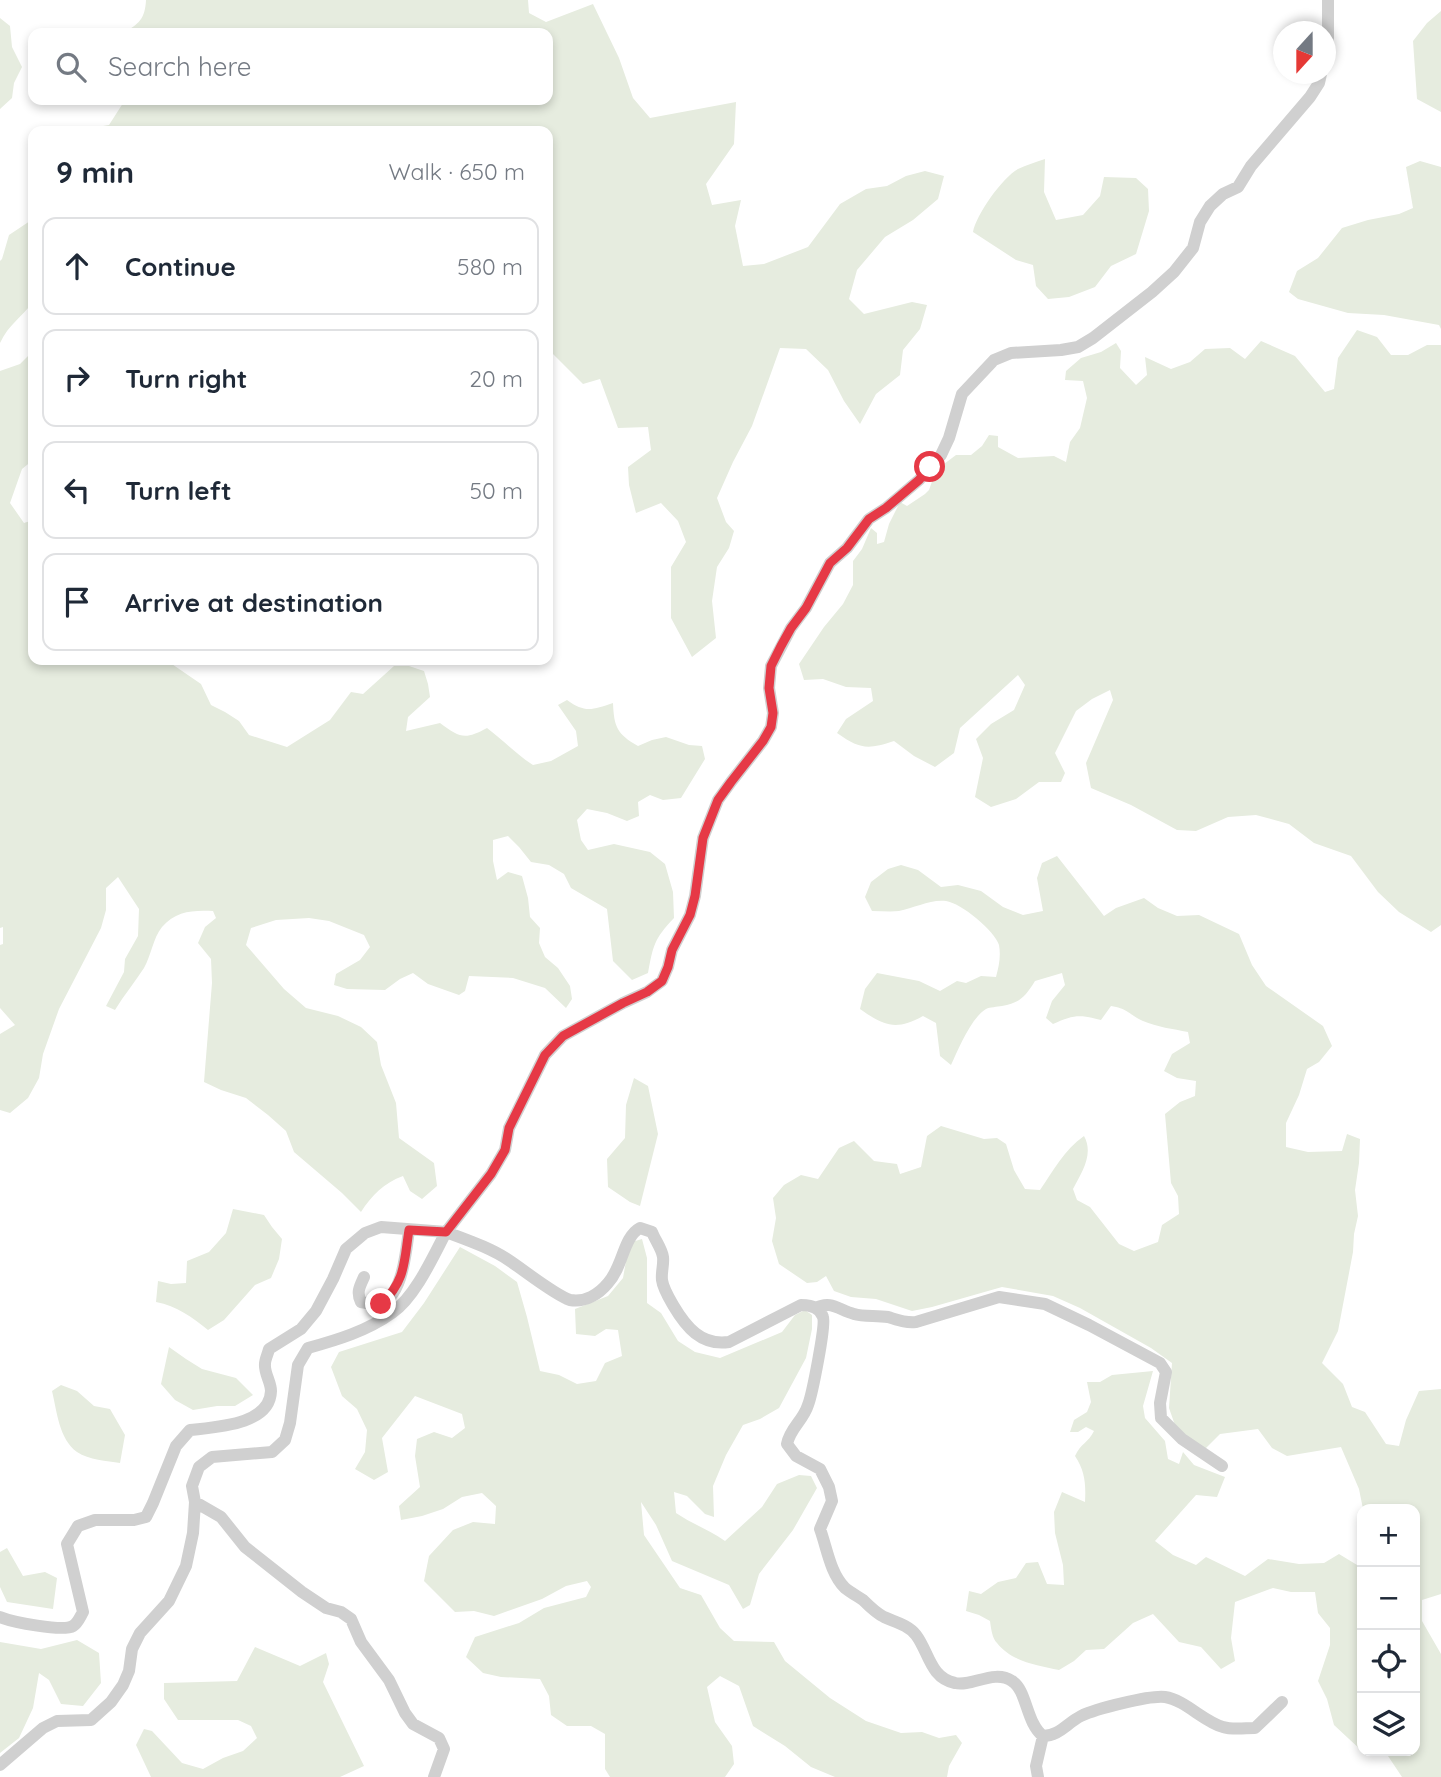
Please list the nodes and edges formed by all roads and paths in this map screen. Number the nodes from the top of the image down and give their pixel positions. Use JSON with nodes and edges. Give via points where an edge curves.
{"nodes":[{"id":1,"x":1328,"y":0,"type":"edge"},
{"id":2,"x":1328,"y":21,"type":"edge"},
{"id":3,"x":1318,"y":84,"type":"edge"},
{"id":4,"x":409,"y":1230,"type":"junction"},
{"id":5,"x":446,"y":1232,"type":"junction"},
{"id":6,"x":364,"y":1277,"type":"dead end"},
{"id":7,"x":816,"y":1308,"type":"junction"},
{"id":8,"x":1222,"y":1466,"type":"dead end"},
{"id":9,"x":195,"y":1502,"type":"junction"},
{"id":10,"x":0,"y":1617,"type":"edge"},
{"id":11,"x":1282,"y":1702,"type":"dead end"},
{"id":12,"x":1043,"y":1736,"type":"junction"},
{"id":13,"x":0,"y":1765,"type":"edge"},
{"id":14,"x":434,"y":1777,"type":"edge"},
{"id":15,"x":1038,"y":1777,"type":"edge"}],
"edges":[{"from":1,"to":2,"type":"street"},
{"from":3,"to":5,"type":"street","via":[[1238,187],[1210,206],[1193,248],[1174,272],[1078,346],[993,359],[962,394],[941,455],[919,480],[869,519],[830,563],[771,666],[771,727],[718,800],[703,838],[690,915],[662,981],[563,1036],[545,1055],[509,1128],[505,1150]]},
{"from":4,"to":5,"type":"street"},
{"from":4,"to":6,"type":"street","via":[[400,1280],[381,1304],[361,1302],[358,1296]]},
{"from":4,"to":10,"type":"street","via":[[381,1227],[365,1233],[346,1250],[316,1311],[301,1329],[269,1349],[264,1366],[271,1388],[269,1403],[257,1416],[240,1422],[190,1430],[176,1446],[146,1517],[95,1520],[78,1526],[67,1544],[83,1612],[76,1625],[66,1629]]},
{"from":5,"to":7,"type":"street","via":[[507,1259],[570,1300],[590,1298],[608,1283],[633,1232],[640,1228],[652,1232],[663,1255],[662,1281],[668,1297],[681,1318],[704,1340],[729,1342],[801,1305]]},
{"from":5,"to":9,"type":"street","via":[[416,1287],[394,1313],[356,1334],[308,1348],[298,1365],[285,1440],[272,1452],[212,1457],[199,1467],[192,1486]]},
{"from":7,"to":8,"type":"street","via":[[834,1305],[857,1315],[902,1323],[999,1297],[1045,1304],[1160,1363],[1166,1372],[1161,1418]]},
{"from":7,"to":12,"type":"street","via":[[823,1317],[823,1328],[813,1388],[788,1444],[796,1456],[820,1469],[829,1487],[832,1501],[820,1529],[835,1574],[882,1616],[916,1635],[941,1678],[957,1684],[1002,1676],[1012,1680]]},
{"from":9,"to":13,"type":"street","via":[[186,1566],[169,1601],[140,1633],[129,1671],[111,1702],[90,1720],[57,1721],[43,1728]]},
{"from":9,"to":14,"type":"street","via":[[221,1517],[246,1547],[302,1592],[351,1619],[413,1724],[439,1738],[444,1749]]},
{"from":11,"to":12,"type":"street","via":[[1255,1728],[1224,1728],[1166,1697],[1146,1698],[1103,1708]]},
{"from":12,"to":15,"type":"street"}]}
